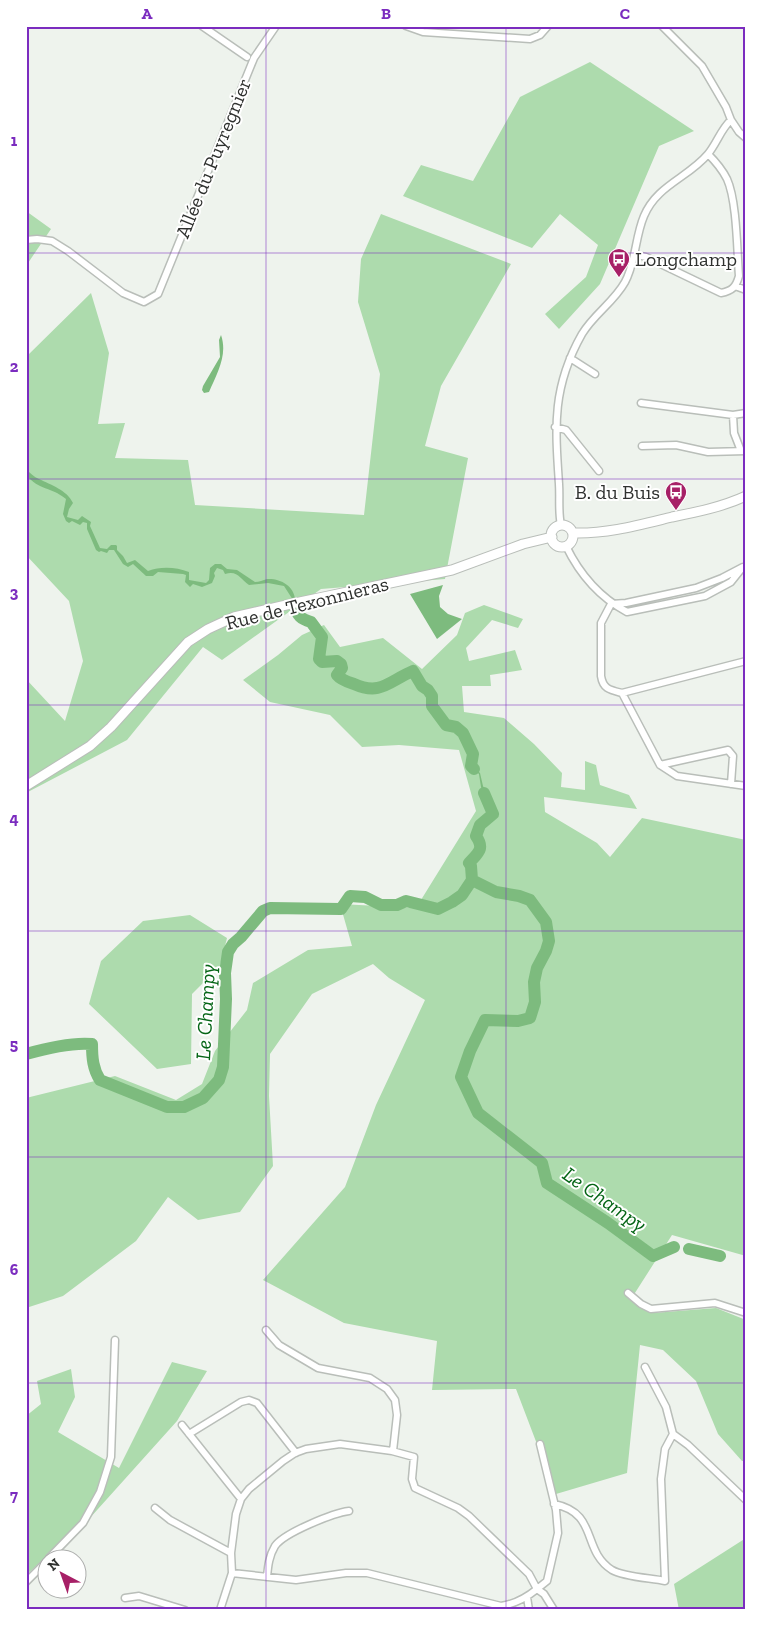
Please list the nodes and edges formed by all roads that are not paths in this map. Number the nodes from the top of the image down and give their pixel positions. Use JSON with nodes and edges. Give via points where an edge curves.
{"nodes":[{"id":1,"x":202,"y":26,"type":"edge"},
{"id":2,"x":276,"y":26,"type":"edge"},
{"id":3,"x":406,"y":26,"type":"edge"},
{"id":4,"x":548,"y":26,"type":"edge"},
{"id":5,"x":662,"y":26,"type":"edge"},
{"id":6,"x":247,"y":57,"type":"dead end"},
{"id":7,"x":731,"y":120,"type":"junction"},
{"id":8,"x":746,"y":138,"type":"edge"},
{"id":9,"x":708,"y":154,"type":"junction"},
{"id":10,"x":26,"y":240,"type":"edge"},
{"id":11,"x":634,"y":254,"type":"junction"},
{"id":12,"x":735,"y":286,"type":"junction"},
{"id":13,"x":746,"y":290,"type":"edge"},
{"id":14,"x":570,"y":358,"type":"junction"},
{"id":15,"x":595,"y":374,"type":"dead end"},
{"id":16,"x":641,"y":403,"type":"dead end"},
{"id":17,"x":746,"y":413,"type":"edge"},
{"id":18,"x":733,"y":415,"type":"junction"},
{"id":19,"x":556,"y":427,"type":"junction"},
{"id":20,"x":642,"y":446,"type":"dead end"},
{"id":21,"x":743,"y":451,"type":"edge"},
{"id":22,"x":599,"y":470,"type":"dead end"},
{"id":23,"x":746,"y":496,"type":"edge"},
{"id":24,"x":561,"y":525,"type":"junction"},
{"id":25,"x":573,"y":533,"type":"junction"},
{"id":26,"x":552,"y":537,"type":"junction"},
{"id":27,"x":566,"y":546,"type":"junction"},
{"id":28,"x":744,"y":566,"type":"edge"},
{"id":29,"x":610,"y":604,"type":"junction"},
{"id":30,"x":746,"y":661,"type":"edge"},
{"id":31,"x":622,"y":693,"type":"junction"},
{"id":32,"x":660,"y":766,"type":"junction"},
{"id":33,"x":731,"y":784,"type":"junction"},
{"id":34,"x":26,"y":786,"type":"edge"},
{"id":35,"x":746,"y":786,"type":"edge"},
{"id":36,"x":628,"y":1293,"type":"dead end"},
{"id":37,"x":746,"y":1313,"type":"edge"},
{"id":38,"x":266,"y":1330,"type":"dead end"},
{"id":39,"x":115,"y":1340,"type":"dead end"},
{"id":40,"x":645,"y":1367,"type":"dead end"},
{"id":41,"x":182,"y":1425,"type":"dead end"},
{"id":42,"x":189,"y":1434,"type":"junction"},
{"id":43,"x":672,"y":1434,"type":"junction"},
{"id":44,"x":540,"y":1444,"type":"dead end"},
{"id":45,"x":393,"y":1451,"type":"junction"},
{"id":46,"x":296,"y":1453,"type":"junction"},
{"id":47,"x":241,"y":1499,"type":"junction"},
{"id":48,"x":746,"y":1500,"type":"edge"},
{"id":49,"x":554,"y":1504,"type":"junction"},
{"id":50,"x":155,"y":1508,"type":"dead end"},
{"id":51,"x":349,"y":1511,"type":"dead end"},
{"id":52,"x":59,"y":1548,"type":"edge"},
{"id":53,"x":231,"y":1553,"type":"junction"},
{"id":54,"x":38,"y":1569,"type":"edge"},
{"id":55,"x":232,"y":1573,"type":"junction"},
{"id":56,"x":267,"y":1577,"type":"junction"},
{"id":57,"x":26,"y":1582,"type":"edge"},
{"id":58,"x":537,"y":1589,"type":"junction"},
{"id":59,"x":527,"y":1597,"type":"junction"},
{"id":60,"x":125,"y":1598,"type":"dead end"},
{"id":61,"x":185,"y":1610,"type":"edge"},
{"id":62,"x":220,"y":1610,"type":"edge"},
{"id":63,"x":529,"y":1610,"type":"edge"},
{"id":64,"x":554,"y":1610,"type":"edge"}],
"edges":[{"from":1,"to":6,"type":"street"},
{"from":2,"to":10,"type":"street","name":"Allée du Puyregnier","via":[[254,58],[158,294],[144,302],[123,294],[52,241]]},
{"from":3,"to":4,"type":"street","via":[[423,32],[530,39],[540,35]]},
{"from":5,"to":7,"type":"street","via":[[702,66]]},
{"from":7,"to":8,"type":"street"},
{"from":7,"to":9,"type":"street"},
{"from":9,"to":11,"type":"street","via":[[669,184],[651,204],[644,216]]},
{"from":9,"to":12,"type":"street","via":[[723,171],[732,196],[738,276]]},
{"from":11,"to":12,"type":"street","via":[[721,293]]},
{"from":11,"to":14,"type":"street","via":[[618,293],[583,332]]},
{"from":12,"to":13,"type":"street"},
{"from":14,"to":15,"type":"street"},
{"from":14,"to":19,"type":"street","via":[[559,392]]},
{"from":16,"to":18,"type":"street"},
{"from":17,"to":18,"type":"street"},
{"from":18,"to":21,"type":"street","via":[[734,433]]},
{"from":19,"to":22,"type":"street","via":[[566,430]]},
{"from":19,"to":24,"type":"street"},
{"from":20,"to":21,"type":"street","via":[[676,445],[708,452]]},
{"from":23,"to":25,"type":"main road","via":[[712,508],[619,529],[592,534]]},
{"from":24,"to":25,"type":"main road","via":[[569,527]]},
{"from":24,"to":26,"type":"main road","via":[[554,529]]},
{"from":25,"to":27,"type":"main road","via":[[572,541]]},
{"from":26,"to":27,"type":"main road","via":[[556,545]]},
{"from":26,"to":34,"type":"main road","name":"Rue de Texonnieras","via":[[452,570],[295,602],[234,617],[208,628],[188,642],[90,746]]},
{"from":27,"to":29,"type":"street","via":[[588,581]]},
{"from":28,"to":29,"type":"street","via":[[696,588]]},
{"from":28,"to":29,"type":"street","via":[[731,582],[705,596],[627,612]]},
{"from":29,"to":31,"type":"street","via":[[601,622],[601,676],[607,689]]},
{"from":30,"to":31,"type":"street"},
{"from":31,"to":32,"type":"street"},
{"from":32,"to":33,"type":"street","via":[[677,776]]},
{"from":32,"to":33,"type":"street","via":[[728,750],[733,756]]},
{"from":33,"to":35,"type":"street"},
{"from":36,"to":37,"type":"street","via":[[651,1309],[715,1303]]},
{"from":38,"to":45,"type":"street","via":[[279,1345],[318,1368],[370,1378],[387,1389],[395,1400],[397,1415]]},
{"from":39,"to":52,"type":"street","via":[[111,1457],[100,1492],[83,1523]]},
{"from":40,"to":43,"type":"street","via":[[666,1408]]},
{"from":41,"to":42,"type":"street"},
{"from":42,"to":46,"type":"street","via":[[249,1400],[257,1404]]},
{"from":42,"to":47,"type":"street"},
{"from":43,"to":48,"type":"street"},
{"from":43,"to":49,"type":"street","via":[[661,1479],[665,1581],[614,1571],[596,1553],[577,1513]]},
{"from":44,"to":49,"type":"street"},
{"from":45,"to":46,"type":"street","via":[[340,1444]]},
{"from":45,"to":58,"type":"street","via":[[414,1457],[412,1479],[415,1488],[469,1516],[529,1574]]},
{"from":46,"to":47,"type":"street","via":[[249,1489]]},
{"from":47,"to":53,"type":"street"},
{"from":49,"to":58,"type":"street","via":[[558,1533],[547,1581]]},
{"from":50,"to":53,"type":"street","via":[[170,1520]]},
{"from":51,"to":56,"type":"street","via":[[337,1512],[284,1537],[270,1556]]},
{"from":53,"to":55,"type":"street"},
{"from":54,"to":57,"type":"street"},
{"from":55,"to":56,"type":"street"},
{"from":55,"to":62,"type":"street"},
{"from":56,"to":59,"type":"street","via":[[296,1580],[367,1573],[500,1606]]},
{"from":58,"to":59,"type":"street"},
{"from":58,"to":64,"type":"street"},
{"from":59,"to":63,"type":"street"},
{"from":60,"to":61,"type":"street","via":[[139,1596]]}]}
